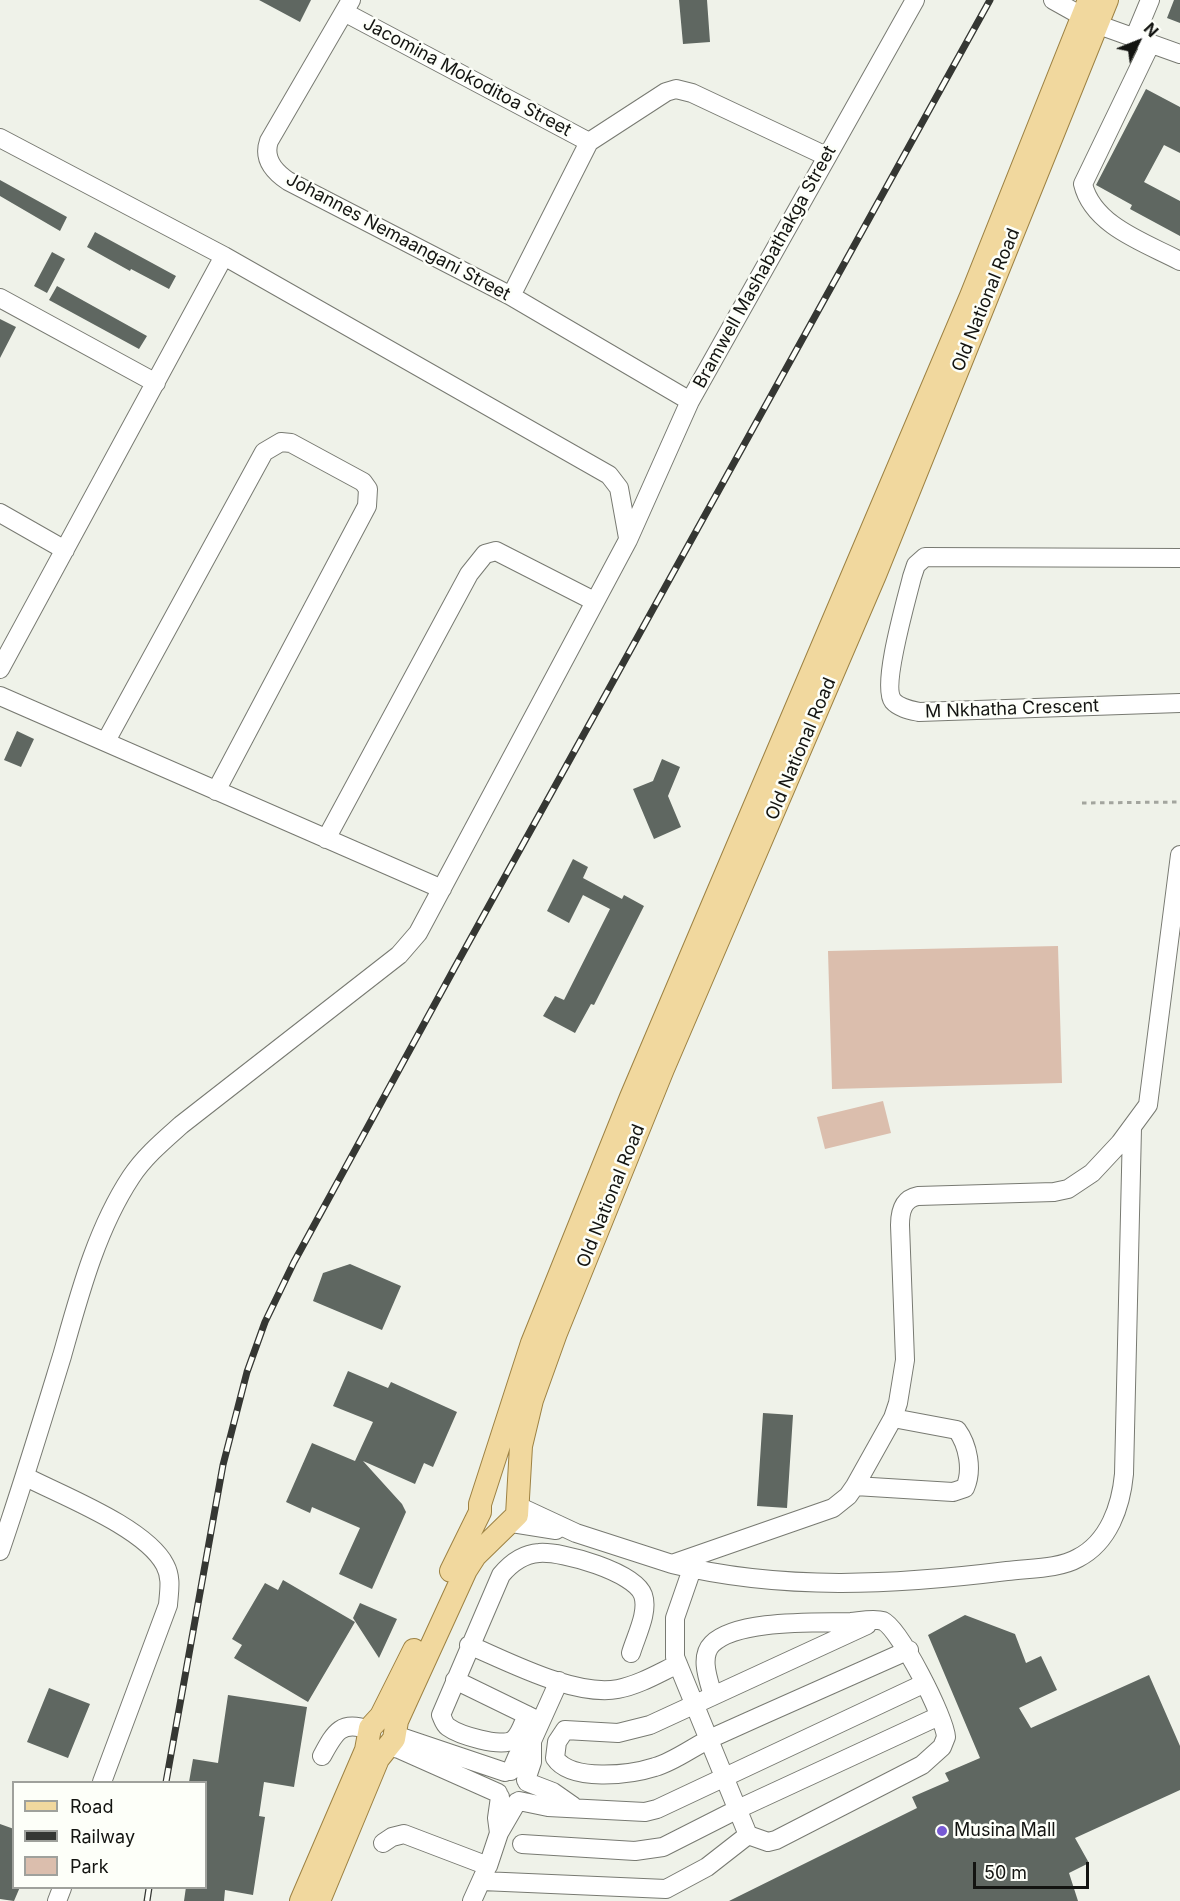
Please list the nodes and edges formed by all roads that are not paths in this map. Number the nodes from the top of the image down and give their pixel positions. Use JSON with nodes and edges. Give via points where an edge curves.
{"nodes":[{"id":1,"x":915,"y":0,"type":"edge"},
{"id":2,"x":1053,"y":0,"type":"edge"},
{"id":3,"x":1107,"y":0,"type":"edge"},
{"id":4,"x":1150,"y":0,"type":"edge"},
{"id":5,"x":347,"y":6,"type":"edge"},
{"id":6,"x":1089,"y":13,"type":"edge"},
{"id":7,"x":1143,"y":39,"type":"junction"},
{"id":8,"x":1180,"y":54,"type":"edge"},
{"id":9,"x":0,"y":138,"type":"edge"},
{"id":10,"x":589,"y":142,"type":"junction"},
{"id":11,"x":826,"y":156,"type":"junction"},
{"id":12,"x":224,"y":256,"type":"junction"},
{"id":13,"x":1180,"y":261,"type":"edge"},
{"id":14,"x":511,"y":296,"type":"junction"},
{"id":15,"x":0,"y":298,"type":"edge"},
{"id":16,"x":156,"y":382,"type":"junction"},
{"id":17,"x":690,"y":401,"type":"junction"},
{"id":18,"x":0,"y":513,"type":"edge"},
{"id":19,"x":628,"y":540,"type":"junction"},
{"id":20,"x":65,"y":550,"type":"junction"},
{"id":21,"x":1180,"y":558,"type":"edge"},
{"id":22,"x":594,"y":602,"type":"junction"},
{"id":23,"x":0,"y":669,"type":"edge"},
{"id":24,"x":0,"y":696,"type":"edge"},
{"id":25,"x":1180,"y":703,"type":"edge"},
{"id":26,"x":106,"y":741,"type":"junction"},
{"id":27,"x":216,"y":791,"type":"junction"},
{"id":28,"x":326,"y":839,"type":"junction"},
{"id":29,"x":1180,"y":855,"type":"edge"},
{"id":30,"x":442,"y":889,"type":"junction"},
{"id":31,"x":1132,"y":1128,"type":"junction"},
{"id":32,"x":893,"y":1418,"type":"junction"},
{"id":33,"x":26,"y":1477,"type":"junction"},
{"id":34,"x":855,"y":1486,"type":"junction"},
{"id":35,"x":481,"y":1504,"type":"junction"},
{"id":36,"x":514,"y":1514,"type":"junction"},
{"id":37,"x":0,"y":1551,"type":"edge"},
{"id":38,"x":672,"y":1564,"type":"junction"},
{"id":39,"x":692,"y":1569,"type":"junction"},
{"id":40,"x":877,"y":1620,"type":"junction"},
{"id":41,"x":469,"y":1645,"type":"junction"},
{"id":42,"x":909,"y":1650,"type":"junction"},
{"id":43,"x":631,"y":1653,"type":"dead end"},
{"id":44,"x":678,"y":1664,"type":"junction"},
{"id":45,"x":455,"y":1680,"type":"junction"},
{"id":46,"x":559,"y":1681,"type":"junction"},
{"id":47,"x":923,"y":1684,"type":"junction"},
{"id":48,"x":713,"y":1696,"type":"junction"},
{"id":49,"x":695,"y":1705,"type":"junction"},
{"id":50,"x":939,"y":1716,"type":"junction"},
{"id":51,"x":534,"y":1718,"type":"junction"},
{"id":52,"x":382,"y":1735,"type":"junction"},
{"id":53,"x":709,"y":1739,"type":"junction"},
{"id":54,"x":322,"y":1756,"type":"dead end"},
{"id":55,"x":517,"y":1776,"type":"junction"},
{"id":56,"x":725,"y":1778,"type":"junction"},
{"id":57,"x":102,"y":1781,"type":"edge"},
{"id":58,"x":508,"y":1798,"type":"junction"},
{"id":59,"x":573,"y":1806,"type":"junction"},
{"id":60,"x":738,"y":1809,"type":"junction"},
{"id":61,"x":748,"y":1835,"type":"junction"},
{"id":62,"x":383,"y":1844,"type":"dead end"},
{"id":63,"x":522,"y":1844,"type":"dead end"},
{"id":64,"x":485,"y":1873,"type":"junction"},
{"id":65,"x":301,"y":1901,"type":"edge"},
{"id":66,"x":320,"y":1901,"type":"edge"},
{"id":67,"x":472,"y":1901,"type":"edge"}],
"edges":[{"from":1,"to":11,"type":"street","name":"Bramwell Mashabathakga Street"},
{"from":2,"to":6,"type":"street"},
{"from":3,"to":6,"type":"main road","name":"Old National Road"},
{"from":4,"to":7,"type":"street"},
{"from":5,"to":10,"type":"street","name":"Jacomina Mokoditoa Street"},
{"from":5,"to":14,"type":"street","name":"Johannes Nemaangani Street","via":[[269,141],[266,151],[272,167],[288,181]]},
{"from":6,"to":7,"type":"street"},
{"from":6,"to":35,"type":"main road","name":"Old National Road","via":[[631,1097],[532,1343]]},
{"from":6,"to":36,"type":"main road","name":"Old National Road","via":[[876,575],[663,1069],[560,1322],[532,1400],[521,1446]]},
{"from":7,"to":8,"type":"street"},
{"from":7,"to":13,"type":"street","via":[[1083,184],[1086,197],[1110,223]]},
{"from":9,"to":12,"type":"street"},
{"from":10,"to":11,"type":"street","name":"Jacomina Mokoditoa Street","via":[[676,89]]},
{"from":10,"to":14,"type":"street","name":"Jacomina Mokoditoa Street"},
{"from":11,"to":17,"type":"street","name":"Bramwell Mashabathakga Street"},
{"from":12,"to":16,"type":"street"},
{"from":12,"to":19,"type":"street","via":[[609,475],[619,488]]},
{"from":14,"to":17,"type":"street","name":"Johannes Nemaangani Street"},
{"from":15,"to":16,"type":"street"},
{"from":16,"to":20,"type":"street"},
{"from":17,"to":19,"type":"street","name":"Bramwell Mashabathakga Street"},
{"from":18,"to":20,"type":"street"},
{"from":19,"to":22,"type":"street","name":"Bramwell Mashabathakga Street"},
{"from":20,"to":23,"type":"street"},
{"from":21,"to":25,"type":"street","name":"M Nkhatha Crescent","via":[[925,557],[916,565],[912,577],[890,692],[893,702],[919,712]]},
{"from":22,"to":28,"type":"street","via":[[496,551],[485,554],[469,574]]},
{"from":22,"to":30,"type":"street","name":"Bramwell Mashabathakga Street"},
{"from":24,"to":26,"type":"street"},
{"from":26,"to":27,"type":"street"},
{"from":26,"to":27,"type":"street","via":[[264,452],[281,442],[291,443],[363,482],[368,489],[367,506]]},
{"from":27,"to":28,"type":"street"},
{"from":28,"to":30,"type":"street"},
{"from":29,"to":31,"type":"street","via":[[1151,1088],[1148,1105]]},
{"from":30,"to":33,"type":"street","name":"Bramwell Mashabathakga Street","via":[[418,933],[399,955],[181,1125],[131,1177],[82,1287]]},
{"from":31,"to":32,"type":"street","via":[[1092,1173],[1068,1189],[918,1196],[903,1205],[900,1225],[905,1360]]},
{"from":31,"to":39,"type":"street","via":[[1124,1474],[1122,1495],[1102,1539],[1077,1559],[1053,1565],[932,1579],[802,1584]]},
{"from":32,"to":34,"type":"street"},
{"from":32,"to":34,"type":"street","via":[[957,1430],[967,1449],[965,1488],[953,1492]]},
{"from":33,"to":37,"type":"street","name":"Bramwell Mashabathakga Street"},
{"from":33,"to":57,"type":"street","via":[[131,1530],[157,1552],[170,1582],[168,1605]]},
{"from":34,"to":38,"type":"street","via":[[833,1508]]},
{"from":35,"to":36,"type":"main road","via":[[483,1519],[494,1527]]},
{"from":35,"to":36,"type":"main road","via":[[498,1489],[506,1490]]},
{"from":35,"to":52,"type":"main road","name":"Old National Road","via":[[381,1716]]},
{"from":36,"to":38,"type":"street"},
{"from":36,"to":52,"type":"main road","name":"Old National Road","via":[[466,1570]]},
{"from":38,"to":39,"type":"street"},
{"from":39,"to":44,"type":"street","via":[[675,1618]]},
{"from":40,"to":42,"type":"street","via":[[895,1629]]},
{"from":40,"to":48,"type":"street"},
{"from":40,"to":48,"type":"street","via":[[778,1623],[729,1635],[713,1643],[706,1654]]},
{"from":41,"to":43,"type":"street","via":[[501,1575],[517,1560],[539,1552],[617,1572],[637,1586],[645,1607]]},
{"from":41,"to":45,"type":"street"},
{"from":41,"to":46,"type":"street"},
{"from":42,"to":47,"type":"street"},
{"from":42,"to":53,"type":"street"},
{"from":44,"to":46,"type":"street","via":[[617,1689]]},
{"from":44,"to":49,"type":"street"},
{"from":45,"to":51,"type":"street"},
{"from":45,"to":51,"type":"street","via":[[441,1711],[448,1727],[493,1743],[504,1743],[513,1740]]},
{"from":46,"to":51,"type":"street"},
{"from":47,"to":50,"type":"street"},
{"from":47,"to":56,"type":"street"},
{"from":48,"to":49,"type":"street"},
{"from":49,"to":53,"type":"street"},
{"from":49,"to":53,"type":"street","via":[[631,1731],[565,1730],[557,1742],[555,1758],[565,1768],[583,1773],[639,1771],[664,1764]]},
{"from":50,"to":60,"type":"street"},
{"from":50,"to":61,"type":"street","via":[[946,1731],[945,1741],[922,1765],[776,1840],[768,1842]]},
{"from":51,"to":55,"type":"street","via":[[532,1741],[517,1757]]},
{"from":52,"to":54,"type":"street","via":[[346,1726]]},
{"from":52,"to":55,"type":"street"},
{"from":52,"to":58,"type":"street","via":[[399,1749]]},
{"from":52,"to":65,"type":"main road","name":"Old National Road"},
{"from":52,"to":66,"type":"main road","name":"Old National Road","via":[[378,1759]]},
{"from":53,"to":56,"type":"street"},
{"from":55,"to":58,"type":"street","via":[[527,1792]]},
{"from":55,"to":58,"type":"street","via":[[497,1781]]},
{"from":55,"to":59,"type":"street"},
{"from":56,"to":59,"type":"street","via":[[645,1812]]},
{"from":56,"to":60,"type":"street"},
{"from":58,"to":59,"type":"street","via":[[549,1807]]},
{"from":58,"to":64,"type":"street","via":[[497,1818],[500,1833]]},
{"from":60,"to":61,"type":"street"},
{"from":60,"to":63,"type":"street","via":[[651,1850]]},
{"from":61,"to":64,"type":"street","via":[[707,1867],[666,1889]]},
{"from":62,"to":64,"type":"street","via":[[404,1834]]},
{"from":64,"to":67,"type":"street"}]}
